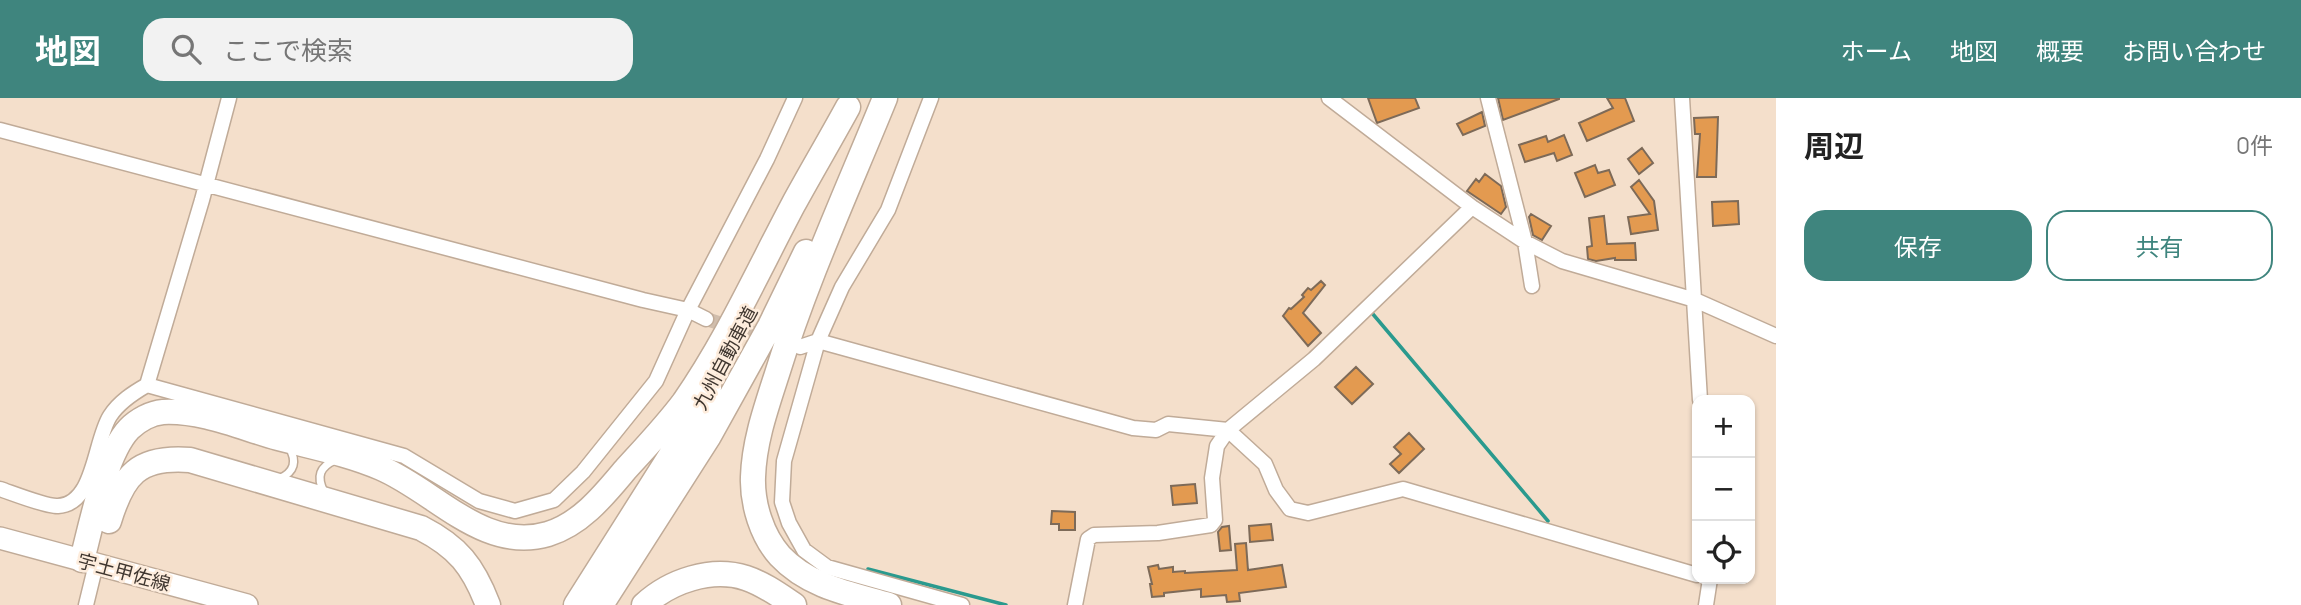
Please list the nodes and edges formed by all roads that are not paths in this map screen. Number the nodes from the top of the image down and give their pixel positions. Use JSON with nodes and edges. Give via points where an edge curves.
{"nodes":[{"id":1,"x":229,"y":98,"type":"edge"},
{"id":2,"x":795,"y":98,"type":"edge"},
{"id":3,"x":875,"y":98,"type":"edge"},
{"id":4,"x":885,"y":98,"type":"edge"},
{"id":5,"x":932,"y":98,"type":"edge"},
{"id":6,"x":1329,"y":98,"type":"edge"},
{"id":7,"x":1488,"y":98,"type":"edge"},
{"id":8,"x":1682,"y":98,"type":"edge"},
{"id":9,"x":850,"y":102,"type":"edge"},
{"id":10,"x":0,"y":130,"type":"edge"},
{"id":11,"x":206,"y":184,"type":"junction"},
{"id":12,"x":1472,"y":207,"type":"junction"},
{"id":13,"x":1525,"y":242,"type":"junction"},
{"id":14,"x":1532,"y":286,"type":"dead end"},
{"id":15,"x":1695,"y":300,"type":"junction"},
{"id":16,"x":688,"y":310,"type":"junction"},
{"id":17,"x":706,"y":319,"type":"tunnel mouth"},
{"id":18,"x":1776,"y":336,"type":"edge"},
{"id":19,"x":818,"y":341,"type":"junction"},
{"id":20,"x":800,"y":347,"type":"dead end"},
{"id":21,"x":147,"y":384,"type":"junction"},
{"id":22,"x":1700,"y":395,"type":"edge"},
{"id":23,"x":1228,"y":430,"type":"junction"},
{"id":24,"x":281,"y":439,"type":"junction"},
{"id":25,"x":351,"y":458,"type":"junction"},
{"id":26,"x":265,"y":481,"type":"junction"},
{"id":27,"x":0,"y":489,"type":"edge"},
{"id":28,"x":331,"y":500,"type":"junction"},
{"id":29,"x":0,"y":538,"type":"edge"},
{"id":30,"x":89,"y":562,"type":"junction"},
{"id":31,"x":1692,"y":574,"type":"edge"},
{"id":32,"x":1709,"y":584,"type":"edge"},
{"id":33,"x":86,"y":605,"type":"edge"},
{"id":34,"x":247,"y":605,"type":"edge"},
{"id":35,"x":488,"y":605,"type":"edge"},
{"id":36,"x":576,"y":605,"type":"edge"},
{"id":37,"x":601,"y":605,"type":"edge"},
{"id":38,"x":644,"y":605,"type":"edge"},
{"id":39,"x":794,"y":605,"type":"edge"},
{"id":40,"x":890,"y":605,"type":"edge"},
{"id":41,"x":962,"y":605,"type":"edge"},
{"id":42,"x":1075,"y":605,"type":"edge"},
{"id":43,"x":1706,"y":605,"type":"edge"}],
"edges":[{"from":1,"to":11,"type":"street"},
{"from":2,"to":16,"type":"street"},
{"from":3,"to":37,"type":"highway","name":"九州自動車道","via":[[770,326],[709,436]]},
{"from":4,"to":40,"type":"highway","via":[[790,332],[762,422],[753,479],[760,522],[779,555],[794,569],[826,587]]},
{"from":5,"to":19,"type":"street","via":[[888,210],[842,287]]},
{"from":6,"to":12,"type":"street"},
{"from":7,"to":13,"type":"street"},
{"from":8,"to":15,"type":"street"},
{"from":9,"to":25,"type":"highway","via":[[702,375],[662,430],[583,514],[548,534],[494,534],[400,477]]},
{"from":9,"to":36,"type":"highway","name":"九州自動車道","via":[[746,320],[683,436]]},
{"from":10,"to":11,"type":"street"},
{"from":11,"to":16,"type":"street"},
{"from":11,"to":21,"type":"street"},
{"from":12,"to":13,"type":"street"},
{"from":12,"to":23,"type":"street","via":[[1314,359]]},
{"from":13,"to":14,"type":"street"},
{"from":13,"to":15,"type":"street","via":[[1562,261]]},
{"from":15,"to":18,"type":"street"},
{"from":15,"to":22,"type":"street"},
{"from":16,"to":17,"type":"street"},
{"from":16,"to":21,"type":"street","via":[[656,381],[583,472],[554,500],[515,511],[479,501],[404,456]]},
{"from":19,"to":20,"type":"street"},
{"from":19,"to":23,"type":"street","via":[[1133,428],[1156,430],[1168,424]]},
{"from":19,"to":41,"type":"street","via":[[784,460],[782,502],[789,523],[804,550],[827,568]]},
{"from":21,"to":27,"type":"street","via":[[109,417],[83,492],[71,502],[57,506]]},
{"from":23,"to":31,"type":"street","via":[[1265,464],[1290,509],[1308,513],[1403,489]]},
{"from":23,"to":42,"type":"street","via":[[1217,446],[1212,478],[1215,520],[1210,525],[1158,533],[1094,535],[1088,539]]},
{"from":24,"to":25,"type":"highway"},
{"from":24,"to":26,"type":"lane","via":[[293,456],[292,470],[280,479]]},
{"from":24,"to":30,"type":"highway","via":[[196,415],[160,413],[142,419],[117,444],[109,463]]},
{"from":25,"to":28,"type":"lane","via":[[334,460],[321,470],[319,478]]},
{"from":26,"to":28,"type":"highway"},
{"from":26,"to":30,"type":"highway","via":[[190,460],[152,463],[125,481]]},
{"from":28,"to":35,"type":"highway","via":[[441,538],[470,566]]},
{"from":29,"to":30,"type":"main road","name":"宇土甲佐線"},
{"from":30,"to":33,"type":"street"},
{"from":30,"to":34,"type":"main road","name":"宇土甲佐線"},
{"from":32,"to":43,"type":"street"},
{"from":38,"to":39,"type":"highway","via":[[687,580],[727,575],[763,585]]}]}
